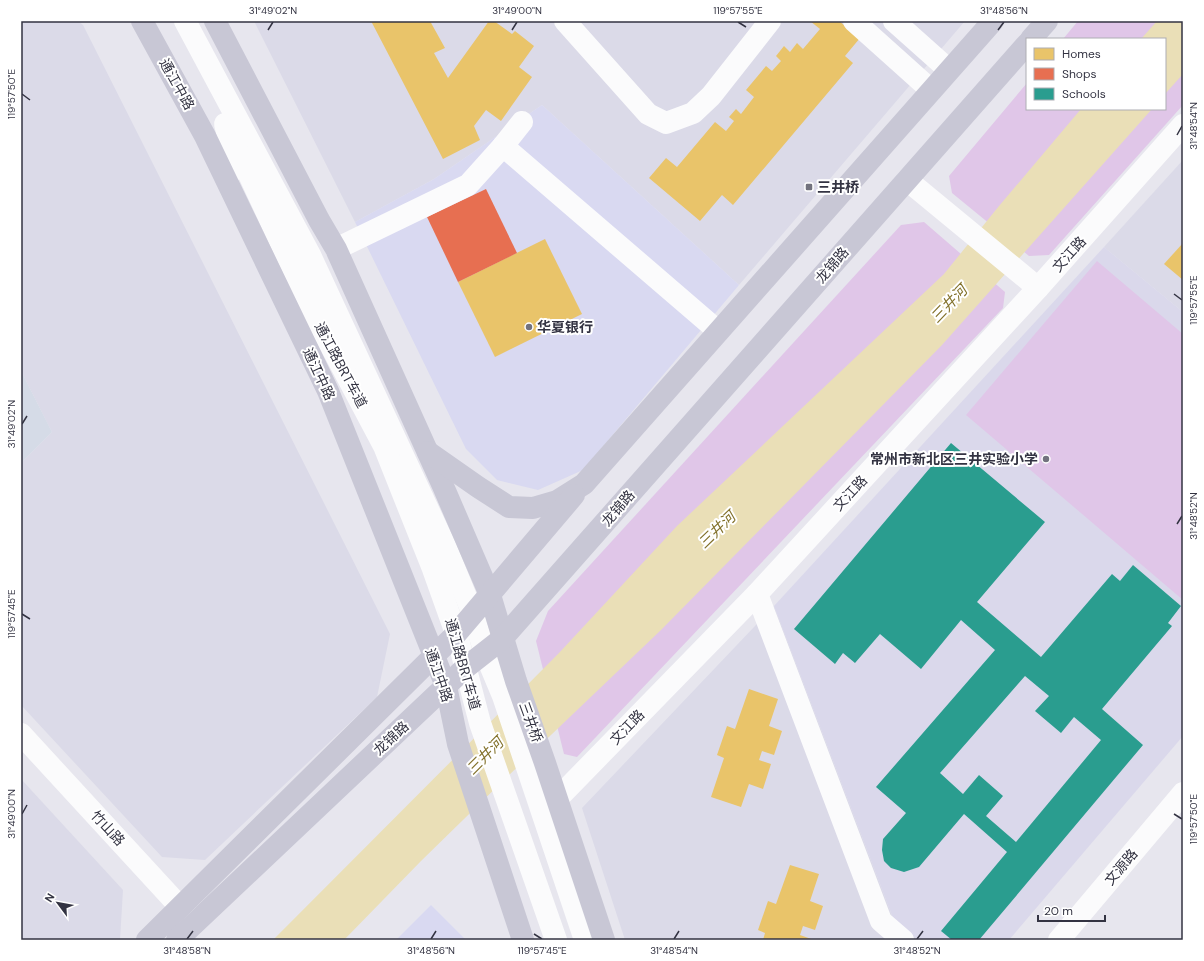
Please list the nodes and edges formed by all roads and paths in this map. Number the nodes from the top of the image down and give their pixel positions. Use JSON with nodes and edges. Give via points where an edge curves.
{"nodes":[{"id":1,"x":142,"y":21,"type":"edge"},
{"id":2,"x":169,"y":21,"type":"edge"},
{"id":3,"x":185,"y":21,"type":"edge"},
{"id":4,"x":215,"y":21,"type":"edge"},
{"id":5,"x":565,"y":21,"type":"edge"},
{"id":6,"x":770,"y":21,"type":"edge"},
{"id":7,"x":854,"y":21,"type":"edge"},
{"id":8,"x":894,"y":21,"type":"edge"},
{"id":9,"x":993,"y":21,"type":"edge"},
{"id":10,"x":1047,"y":21,"type":"edge"},
{"id":11,"x":1032,"y":38,"type":"edge"},
{"id":12,"x":1026,"y":45,"type":"edge"},
{"id":13,"x":949,"y":70,"type":"junction"},
{"id":14,"x":931,"y":90,"type":"junction"},
{"id":15,"x":522,"y":122,"type":"dead end"},
{"id":16,"x":225,"y":124,"type":"junction"},
{"id":17,"x":1183,"y":125,"type":"edge"},
{"id":18,"x":503,"y":146,"type":"junction"},
{"id":19,"x":907,"y":180,"type":"junction"},
{"id":20,"x":278,"y":195,"type":"junction"},
{"id":21,"x":254,"y":236,"type":"junction"},
{"id":22,"x":336,"y":249,"type":"junction"},
{"id":23,"x":1038,"y":288,"type":"junction"},
{"id":24,"x":358,"y":298,"type":"junction"},
{"id":25,"x":718,"y":331,"type":"junction"},
{"id":26,"x":427,"y":451,"type":"junction"},
{"id":27,"x":584,"y":484,"type":"junction"},
{"id":28,"x":757,"y":594,"type":"junction"},
{"id":29,"x":490,"y":595,"type":"junction"},
{"id":30,"x":473,"y":614,"type":"junction"},
{"id":31,"x":456,"y":634,"type":"junction"},
{"id":32,"x":502,"y":639,"type":"junction"},
{"id":33,"x":485,"y":652,"type":"junction"},
{"id":34,"x":433,"y":657,"type":"junction"},
{"id":35,"x":465,"y":668,"type":"junction"},
{"id":36,"x":446,"y":686,"type":"junction"},
{"id":37,"x":510,"y":688,"type":"junction"},
{"id":38,"x":21,"y":734,"type":"edge"},
{"id":39,"x":537,"y":768,"type":"junction"},
{"id":40,"x":1183,"y":794,"type":"edge"},
{"id":41,"x":557,"y":799,"type":"junction"},
{"id":42,"x":188,"y":915,"type":"junction"},
{"id":43,"x":147,"y":940,"type":"edge"},
{"id":44,"x":177,"y":940,"type":"edge"},
{"id":45,"x":523,"y":940,"type":"edge"},
{"id":46,"x":556,"y":940,"type":"edge"},
{"id":47,"x":585,"y":940,"type":"edge"},
{"id":48,"x":604,"y":940,"type":"edge"},
{"id":49,"x":903,"y":940,"type":"edge"},
{"id":50,"x":1059,"y":940,"type":"edge"}],
"edges":[{"from":1,"to":21,"type":"main road","name":"通江中路","via":[[205,136]]},
{"from":2,"to":16,"type":"street","name":"通江路BRT车道"},
{"from":3,"to":20,"type":"street","name":"通江路BRT车道"},
{"from":4,"to":22,"type":"main road"},
{"from":5,"to":6,"type":"street","via":[[648,114],[666,123],[693,113],[712,96]]},
{"from":7,"to":14,"type":"street"},
{"from":8,"to":13,"type":"street"},
{"from":9,"to":13,"type":"main road","name":"龙锦路"},
{"from":10,"to":11,"type":"main road"},
{"from":12,"to":19,"type":"main road","name":"龙锦路"},
{"from":13,"to":14,"type":"main road","name":"龙锦路"},
{"from":14,"to":25,"type":"main road","name":"龙锦路"},
{"from":15,"to":18,"type":"street"},
{"from":16,"to":21,"type":"street"},
{"from":16,"to":31,"type":"street","name":"通江路BRT车道","via":[[314,314],[384,446]]},
{"from":17,"to":23,"type":"street","name":"文江路"},
{"from":18,"to":22,"type":"street","via":[[468,185]]},
{"from":18,"to":25,"type":"street"},
{"from":19,"to":23,"type":"street"},
{"from":19,"to":32,"type":"main road","name":"龙锦路"},
{"from":20,"to":24,"type":"street"},
{"from":20,"to":30,"type":"street","name":"通江路BRT车道","via":[[310,255],[446,548]]},
{"from":21,"to":34,"type":"main road","name":"通江中路","via":[[328,391]]},
{"from":22,"to":24,"type":"main road"},
{"from":23,"to":28,"type":"street","name":"文江路"},
{"from":24,"to":26,"type":"main road"},
{"from":25,"to":27,"type":"main road","name":"龙锦路"},
{"from":26,"to":27,"type":"main road","via":[[509,506],[533,508],[557,501]]},
{"from":26,"to":29,"type":"main road"},
{"from":27,"to":29,"type":"main road","name":"龙锦路"},
{"from":28,"to":41,"type":"street","name":"文江路"},
{"from":28,"to":49,"type":"street","via":[[881,921]]},
{"from":29,"to":30,"type":"main road","name":"龙锦路"},
{"from":29,"to":32,"type":"main road"},
{"from":30,"to":31,"type":"main road","name":"龙锦路"},
{"from":30,"to":33,"type":"street","name":"通江路BRT车道"},
{"from":31,"to":34,"type":"main road","name":"龙锦路"},
{"from":31,"to":35,"type":"street","name":"通江路BRT车道"},
{"from":32,"to":33,"type":"main road","name":"龙锦路"},
{"from":32,"to":37,"type":"main road"},
{"from":33,"to":35,"type":"main road","name":"龙锦路"},
{"from":33,"to":37,"type":"street","name":"通江路BRT车道"},
{"from":34,"to":36,"type":"main road","name":"通江中路"},
{"from":34,"to":42,"type":"main road","name":"龙锦路"},
{"from":35,"to":36,"type":"main road","name":"龙锦路"},
{"from":35,"to":46,"type":"street","name":"通江路BRT车道","via":[[480,723]]},
{"from":36,"to":42,"type":"main road","name":"龙锦路"},
{"from":36,"to":45,"type":"main road","name":"通江中路","via":[[458,744]]},
{"from":37,"to":39,"type":"main road","name":"三井桥"},
{"from":38,"to":42,"type":"street","name":"竹山路"},
{"from":39,"to":41,"type":"main road"},
{"from":39,"to":47,"type":"street"},
{"from":40,"to":50,"type":"street","name":"文源路"},
{"from":41,"to":48,"type":"main road"},
{"from":42,"to":43,"type":"main road","name":"龙锦路"},
{"from":42,"to":44,"type":"main road","name":"龙锦路"}]}
